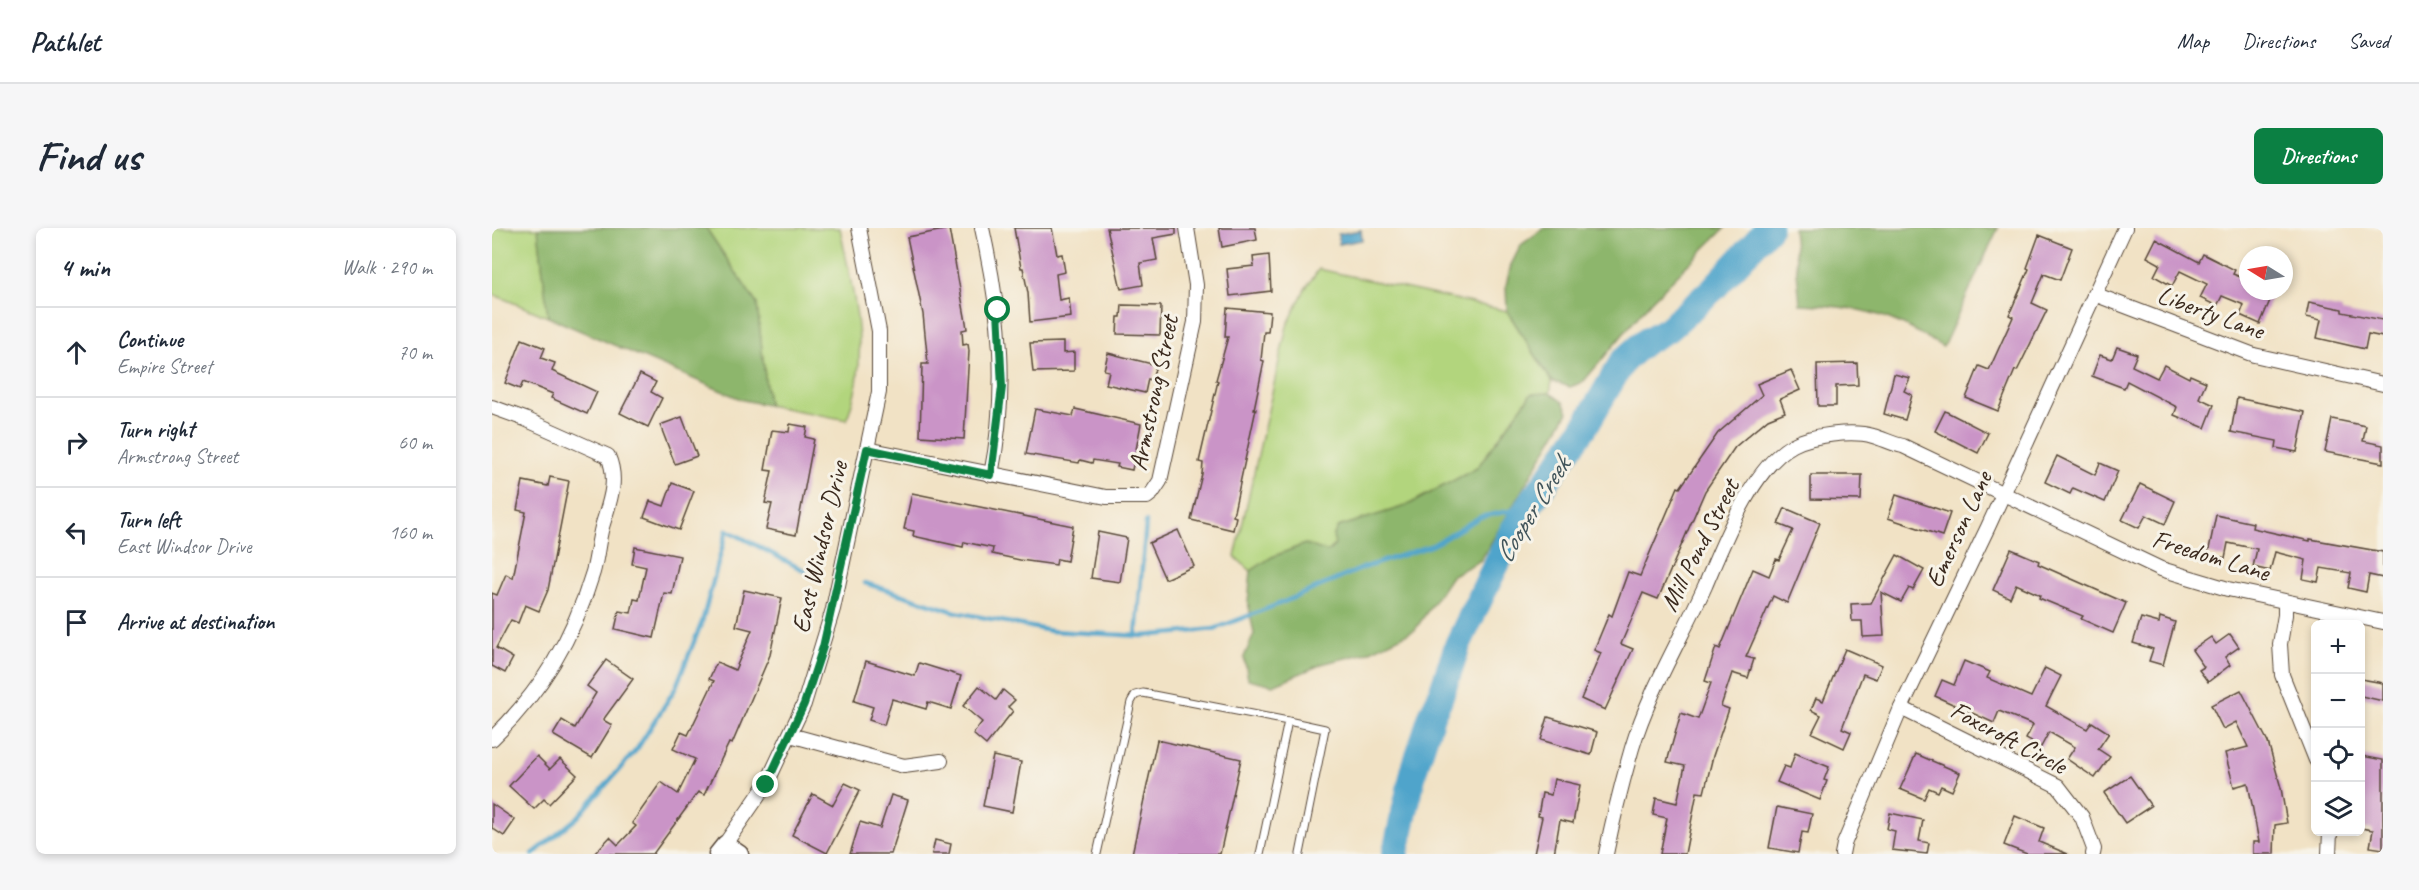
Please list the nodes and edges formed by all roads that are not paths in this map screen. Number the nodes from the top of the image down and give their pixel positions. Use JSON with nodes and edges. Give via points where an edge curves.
{"nodes":[{"id":1,"x":859,"y":228,"type":"edge"},
{"id":2,"x":982,"y":228,"type":"edge"},
{"id":3,"x":1187,"y":228,"type":"edge"},
{"id":4,"x":2125,"y":228,"type":"edge"},
{"id":5,"x":2094,"y":294,"type":"junction"},
{"id":6,"x":2383,"y":384,"type":"edge"},
{"id":7,"x":492,"y":407,"type":"edge"},
{"id":8,"x":867,"y":449,"type":"junction"},
{"id":9,"x":991,"y":475,"type":"junction"},
{"id":10,"x":2002,"y":493,"type":"junction"},
{"id":11,"x":2285,"y":602,"type":"junction"},
{"id":12,"x":2383,"y":622,"type":"edge"},
{"id":13,"x":1901,"y":708,"type":"junction"},
{"id":14,"x":1288,"y":721,"type":"junction"},
{"id":15,"x":790,"y":735,"type":"junction"},
{"id":16,"x":492,"y":739,"type":"edge"},
{"id":17,"x":2311,"y":748,"type":"edge"},
{"id":18,"x":941,"y":760,"type":"dead end"},
{"id":19,"x":2330,"y":836,"type":"edge"},
{"id":20,"x":721,"y":849,"type":"edge"},
{"id":21,"x":740,"y":854,"type":"edge"},
{"id":22,"x":1097,"y":854,"type":"edge"},
{"id":23,"x":1260,"y":854,"type":"edge"},
{"id":24,"x":1300,"y":854,"type":"edge"},
{"id":25,"x":1606,"y":854,"type":"edge"},
{"id":26,"x":1842,"y":854,"type":"edge"},
{"id":27,"x":2093,"y":854,"type":"edge"},
{"id":28,"x":2329,"y":854,"type":"edge"}],
"edges":[{"from":1,"to":8,"type":"street","name":"East Windsor Drive","via":[[880,353],[879,392]]},
{"from":2,"to":9,"type":"street","via":[[1001,346],[1001,399]]},
{"from":3,"to":9,"type":"street","name":"Armstrong Street","via":[[1196,285],[1195,322],[1160,481],[1152,493],[1140,499],[1106,497]]},
{"from":4,"to":5,"type":"street","name":"Emerson Lane"},
{"from":5,"to":6,"type":"street","name":"Liberty Lane","via":[[2254,355]]},
{"from":5,"to":10,"type":"street","name":"Emerson Lane"},
{"from":7,"to":16,"type":"street","via":[[608,456],[613,469],[593,570],[575,625],[551,670],[517,715]]},
{"from":8,"to":9,"type":"street","name":"Armstrong Street"},
{"from":8,"to":15,"type":"street","name":"East Windsor Drive","via":[[823,647]]},
{"from":10,"to":11,"type":"street","name":"Freedom Lane","via":[[2161,569]]},
{"from":10,"to":13,"type":"street","name":"Emerson Lane"},
{"from":10,"to":25,"type":"street","name":"Mill Pond Street","via":[[1903,446],[1862,434],[1837,433],[1794,444],[1772,462],[1736,515],[1648,706],[1624,775]]},
{"from":11,"to":12,"type":"street","name":"Freedom Lane"},
{"from":11,"to":17,"type":"street","via":[[2280,644],[2282,675]]},
{"from":13,"to":26,"type":"street","name":"Emerson Lane"},
{"from":13,"to":27,"type":"street","name":"Foxcroft Circle","via":[[2058,786],[2082,817]]},
{"from":14,"to":22,"type":"lane","via":[[1143,693],[1136,695],[1131,702]]},
{"from":14,"to":23,"type":"lane"},
{"from":14,"to":24,"type":"lane","via":[[1325,729]]},
{"from":15,"to":18,"type":"street","via":[[904,766]]},
{"from":15,"to":20,"type":"street","name":"East Windsor Drive","via":[[766,785]]},
{"from":19,"to":28,"type":"street"},
{"from":20,"to":21,"type":"street"}]}
